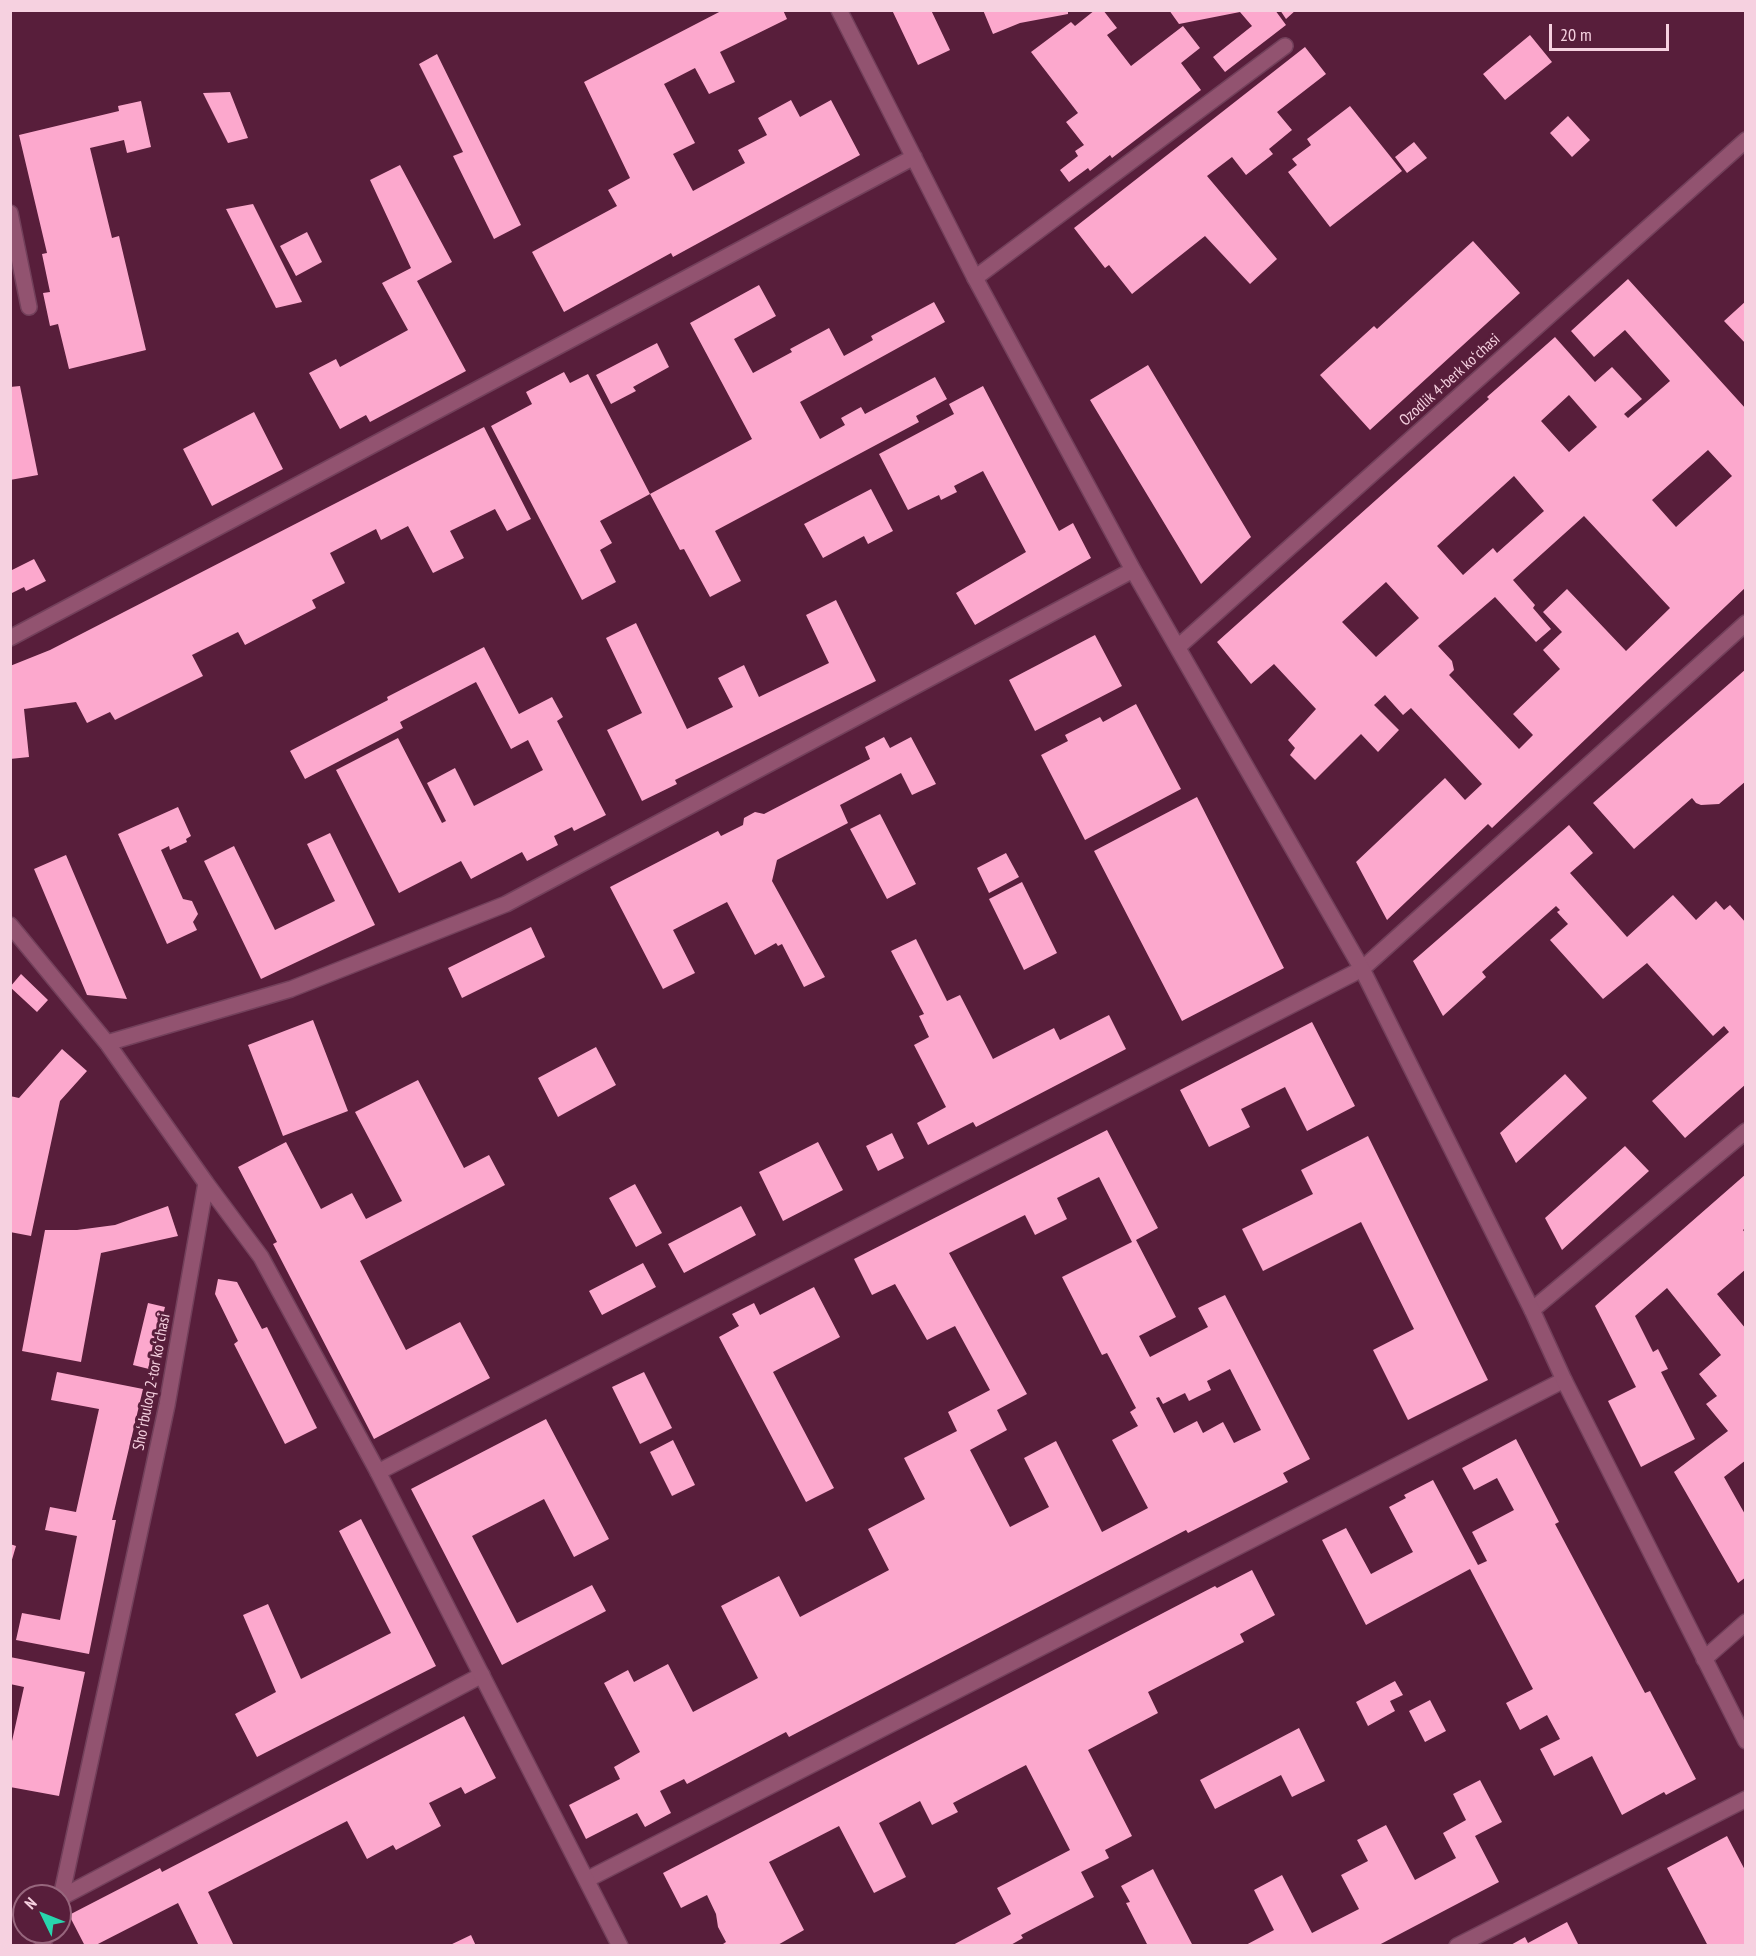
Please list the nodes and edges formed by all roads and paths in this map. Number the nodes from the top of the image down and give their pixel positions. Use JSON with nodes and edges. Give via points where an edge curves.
{"nodes":[{"id":1,"x":839,"y":10,"type":"edge"},
{"id":2,"x":1285,"y":46,"type":"dead end"},
{"id":3,"x":1746,"y":140,"type":"edge"},
{"id":4,"x":914,"y":157,"type":"junction"},
{"id":5,"x":10,"y":213,"type":"edge"},
{"id":6,"x":975,"y":278,"type":"junction"},
{"id":7,"x":29,"y":307,"type":"dead end"},
{"id":8,"x":1133,"y":570,"type":"junction"},
{"id":9,"x":1746,"y":623,"type":"edge"},
{"id":10,"x":10,"y":638,"type":"edge"},
{"id":11,"x":1178,"y":647,"type":"junction"},
{"id":12,"x":10,"y":925,"type":"edge"},
{"id":13,"x":1362,"y":969,"type":"junction"},
{"id":14,"x":107,"y":1043,"type":"junction"},
{"id":15,"x":1746,"y":1131,"type":"edge"},
{"id":16,"x":206,"y":1183,"type":"junction"},
{"id":17,"x":1532,"y":1310,"type":"junction"},
{"id":18,"x":1564,"y":1380,"type":"junction"},
{"id":19,"x":378,"y":1472,"type":"junction"},
{"id":20,"x":1746,"y":1622,"type":"edge"},
{"id":21,"x":1704,"y":1659,"type":"junction"},
{"id":22,"x":482,"y":1675,"type":"junction"},
{"id":23,"x":1746,"y":1741,"type":"edge"},
{"id":24,"x":1746,"y":1799,"type":"edge"},
{"id":25,"x":588,"y":1879,"type":"junction"},
{"id":26,"x":64,"y":1884,"type":"edge"},
{"id":27,"x":72,"y":1894,"type":"edge"},
{"id":28,"x":620,"y":1946,"type":"edge"},
{"id":29,"x":1457,"y":1946,"type":"edge"}],
"edges":[{"from":1,"to":4,"type":"street"},
{"from":2,"to":6,"type":"street"},
{"from":3,"to":11,"type":"street","name":"Ozodlik 4-berk koʻchasi"},
{"from":4,"to":6,"type":"street"},
{"from":4,"to":10,"type":"street"},
{"from":5,"to":7,"type":"street"},
{"from":6,"to":8,"type":"street"},
{"from":8,"to":11,"type":"street"},
{"from":8,"to":14,"type":"street","via":[[506,904],[291,989]]},
{"from":9,"to":13,"type":"street"},
{"from":11,"to":13,"type":"street"},
{"from":12,"to":14,"type":"street"},
{"from":13,"to":17,"type":"street"},
{"from":13,"to":19,"type":"street"},
{"from":14,"to":16,"type":"street"},
{"from":15,"to":17,"type":"street"},
{"from":16,"to":19,"type":"street","via":[[261,1257]]},
{"from":16,"to":26,"type":"street","name":"Shoʻrbuloq 2-tor koʻchasi","via":[[168,1405]]},
{"from":17,"to":18,"type":"street"},
{"from":18,"to":21,"type":"street"},
{"from":18,"to":25,"type":"street"},
{"from":19,"to":22,"type":"street"},
{"from":20,"to":21,"type":"street"},
{"from":21,"to":23,"type":"street"},
{"from":22,"to":25,"type":"street"},
{"from":22,"to":27,"type":"street"},
{"from":24,"to":29,"type":"street"},
{"from":25,"to":28,"type":"street"}]}
